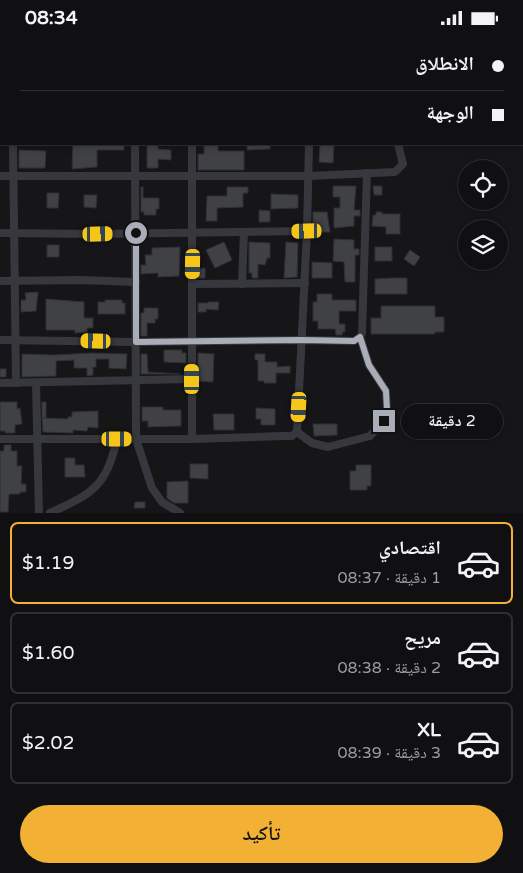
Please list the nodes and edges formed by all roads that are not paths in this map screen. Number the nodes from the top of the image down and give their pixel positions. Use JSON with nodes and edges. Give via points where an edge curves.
{"nodes":[{"id":1,"x":13,"y":145,"type":"edge"},
{"id":2,"x":135,"y":145,"type":"edge"},
{"id":3,"x":192,"y":145,"type":"edge"},
{"id":4,"x":308,"y":145,"type":"edge"},
{"id":5,"x":398,"y":145,"type":"edge"},
{"id":6,"x":367,"y":173,"type":"junction"},
{"id":7,"x":135,"y":175,"type":"junction"},
{"id":8,"x":0,"y":176,"type":"edge"},
{"id":9,"x":14,"y":176,"type":"junction"},
{"id":10,"x":309,"y":176,"type":"junction"},
{"id":11,"x":192,"y":177,"type":"junction"},
{"id":12,"x":307,"y":231,"type":"junction"},
{"id":13,"x":244,"y":232,"type":"junction"},
{"id":14,"x":0,"y":233,"type":"edge"},
{"id":15,"x":15,"y":233,"type":"junction"},
{"id":16,"x":136,"y":233,"type":"junction"},
{"id":17,"x":192,"y":233,"type":"junction"},
{"id":18,"x":0,"y":281,"type":"edge"},
{"id":19,"x":16,"y":281,"type":"junction"},
{"id":20,"x":136,"y":282,"type":"junction"},
{"id":21,"x":305,"y":283,"type":"junction"},
{"id":22,"x":192,"y":284,"type":"junction"},
{"id":23,"x":242,"y":284,"type":"junction"},
{"id":24,"x":360,"y":337,"type":"junction"},
{"id":25,"x":0,"y":340,"type":"edge"},
{"id":26,"x":16,"y":340,"type":"junction"},
{"id":27,"x":302,"y":340,"type":"junction"},
{"id":28,"x":192,"y":341,"type":"junction"},
{"id":29,"x":136,"y":342,"type":"junction"},
{"id":30,"x":192,"y":379,"type":"junction"},
{"id":31,"x":136,"y":380,"type":"junction"},
{"id":32,"x":0,"y":383,"type":"edge"},
{"id":33,"x":16,"y":383,"type":"junction"},
{"id":34,"x":36,"y":383,"type":"junction"},
{"id":35,"x":297,"y":432,"type":"junction"},
{"id":36,"x":0,"y":439,"type":"edge"},
{"id":37,"x":37,"y":439,"type":"junction"},
{"id":38,"x":117,"y":439,"type":"junction"},
{"id":39,"x":136,"y":439,"type":"junction"},
{"id":40,"x":192,"y":439,"type":"junction"},
{"id":41,"x":39,"y":513,"type":"edge"},
{"id":42,"x":50,"y":513,"type":"edge"},
{"id":43,"x":180,"y":513,"type":"edge"}],
"edges":[{"from":1,"to":9,"type":"street"},
{"from":2,"to":7,"type":"street"},
{"from":3,"to":11,"type":"street"},
{"from":4,"to":10,"type":"street"},
{"from":5,"to":6,"type":"street","via":[[404,165],[401,168],[395,172]]},
{"from":6,"to":10,"type":"street"},
{"from":6,"to":24,"type":"street"},
{"from":7,"to":9,"type":"street"},
{"from":7,"to":11,"type":"street"},
{"from":7,"to":16,"type":"street"},
{"from":8,"to":9,"type":"street"},
{"from":9,"to":15,"type":"street"},
{"from":10,"to":11,"type":"street"},
{"from":10,"to":12,"type":"street"},
{"from":11,"to":17,"type":"street"},
{"from":12,"to":13,"type":"street"},
{"from":12,"to":21,"type":"street"},
{"from":13,"to":17,"type":"street"},
{"from":13,"to":23,"type":"street"},
{"from":14,"to":15,"type":"street"},
{"from":15,"to":16,"type":"street"},
{"from":15,"to":19,"type":"street"},
{"from":16,"to":17,"type":"street"},
{"from":16,"to":20,"type":"street"},
{"from":17,"to":22,"type":"street"},
{"from":18,"to":19,"type":"street"},
{"from":19,"to":20,"type":"street"},
{"from":19,"to":26,"type":"street"},
{"from":20,"to":29,"type":"street"},
{"from":21,"to":23,"type":"street"},
{"from":21,"to":27,"type":"street"},
{"from":22,"to":23,"type":"street"},
{"from":22,"to":28,"type":"street"},
{"from":24,"to":27,"type":"street","via":[[354,341]]},
{"from":24,"to":35,"type":"street","via":[[369,365],[386,391],[384,421],[370,436],[328,447],[312,443]]},
{"from":25,"to":26,"type":"street"},
{"from":26,"to":29,"type":"street"},
{"from":26,"to":33,"type":"street"},
{"from":27,"to":28,"type":"street"},
{"from":27,"to":35,"type":"street"},
{"from":28,"to":29,"type":"street"},
{"from":28,"to":30,"type":"street"},
{"from":29,"to":31,"type":"street"},
{"from":30,"to":31,"type":"street"},
{"from":30,"to":40,"type":"street"},
{"from":31,"to":34,"type":"street"},
{"from":31,"to":39,"type":"street"},
{"from":32,"to":33,"type":"street"},
{"from":33,"to":34,"type":"street"},
{"from":34,"to":37,"type":"street"},
{"from":35,"to":40,"type":"street","via":[[283,437]]},
{"from":36,"to":37,"type":"street"},
{"from":37,"to":38,"type":"street"},
{"from":37,"to":41,"type":"street"},
{"from":38,"to":39,"type":"street"},
{"from":38,"to":42,"type":"street","via":[[112,462],[102,481],[86,495]]},
{"from":39,"to":40,"type":"street"},
{"from":39,"to":43,"type":"street","via":[[152,488],[162,502]]}]}
